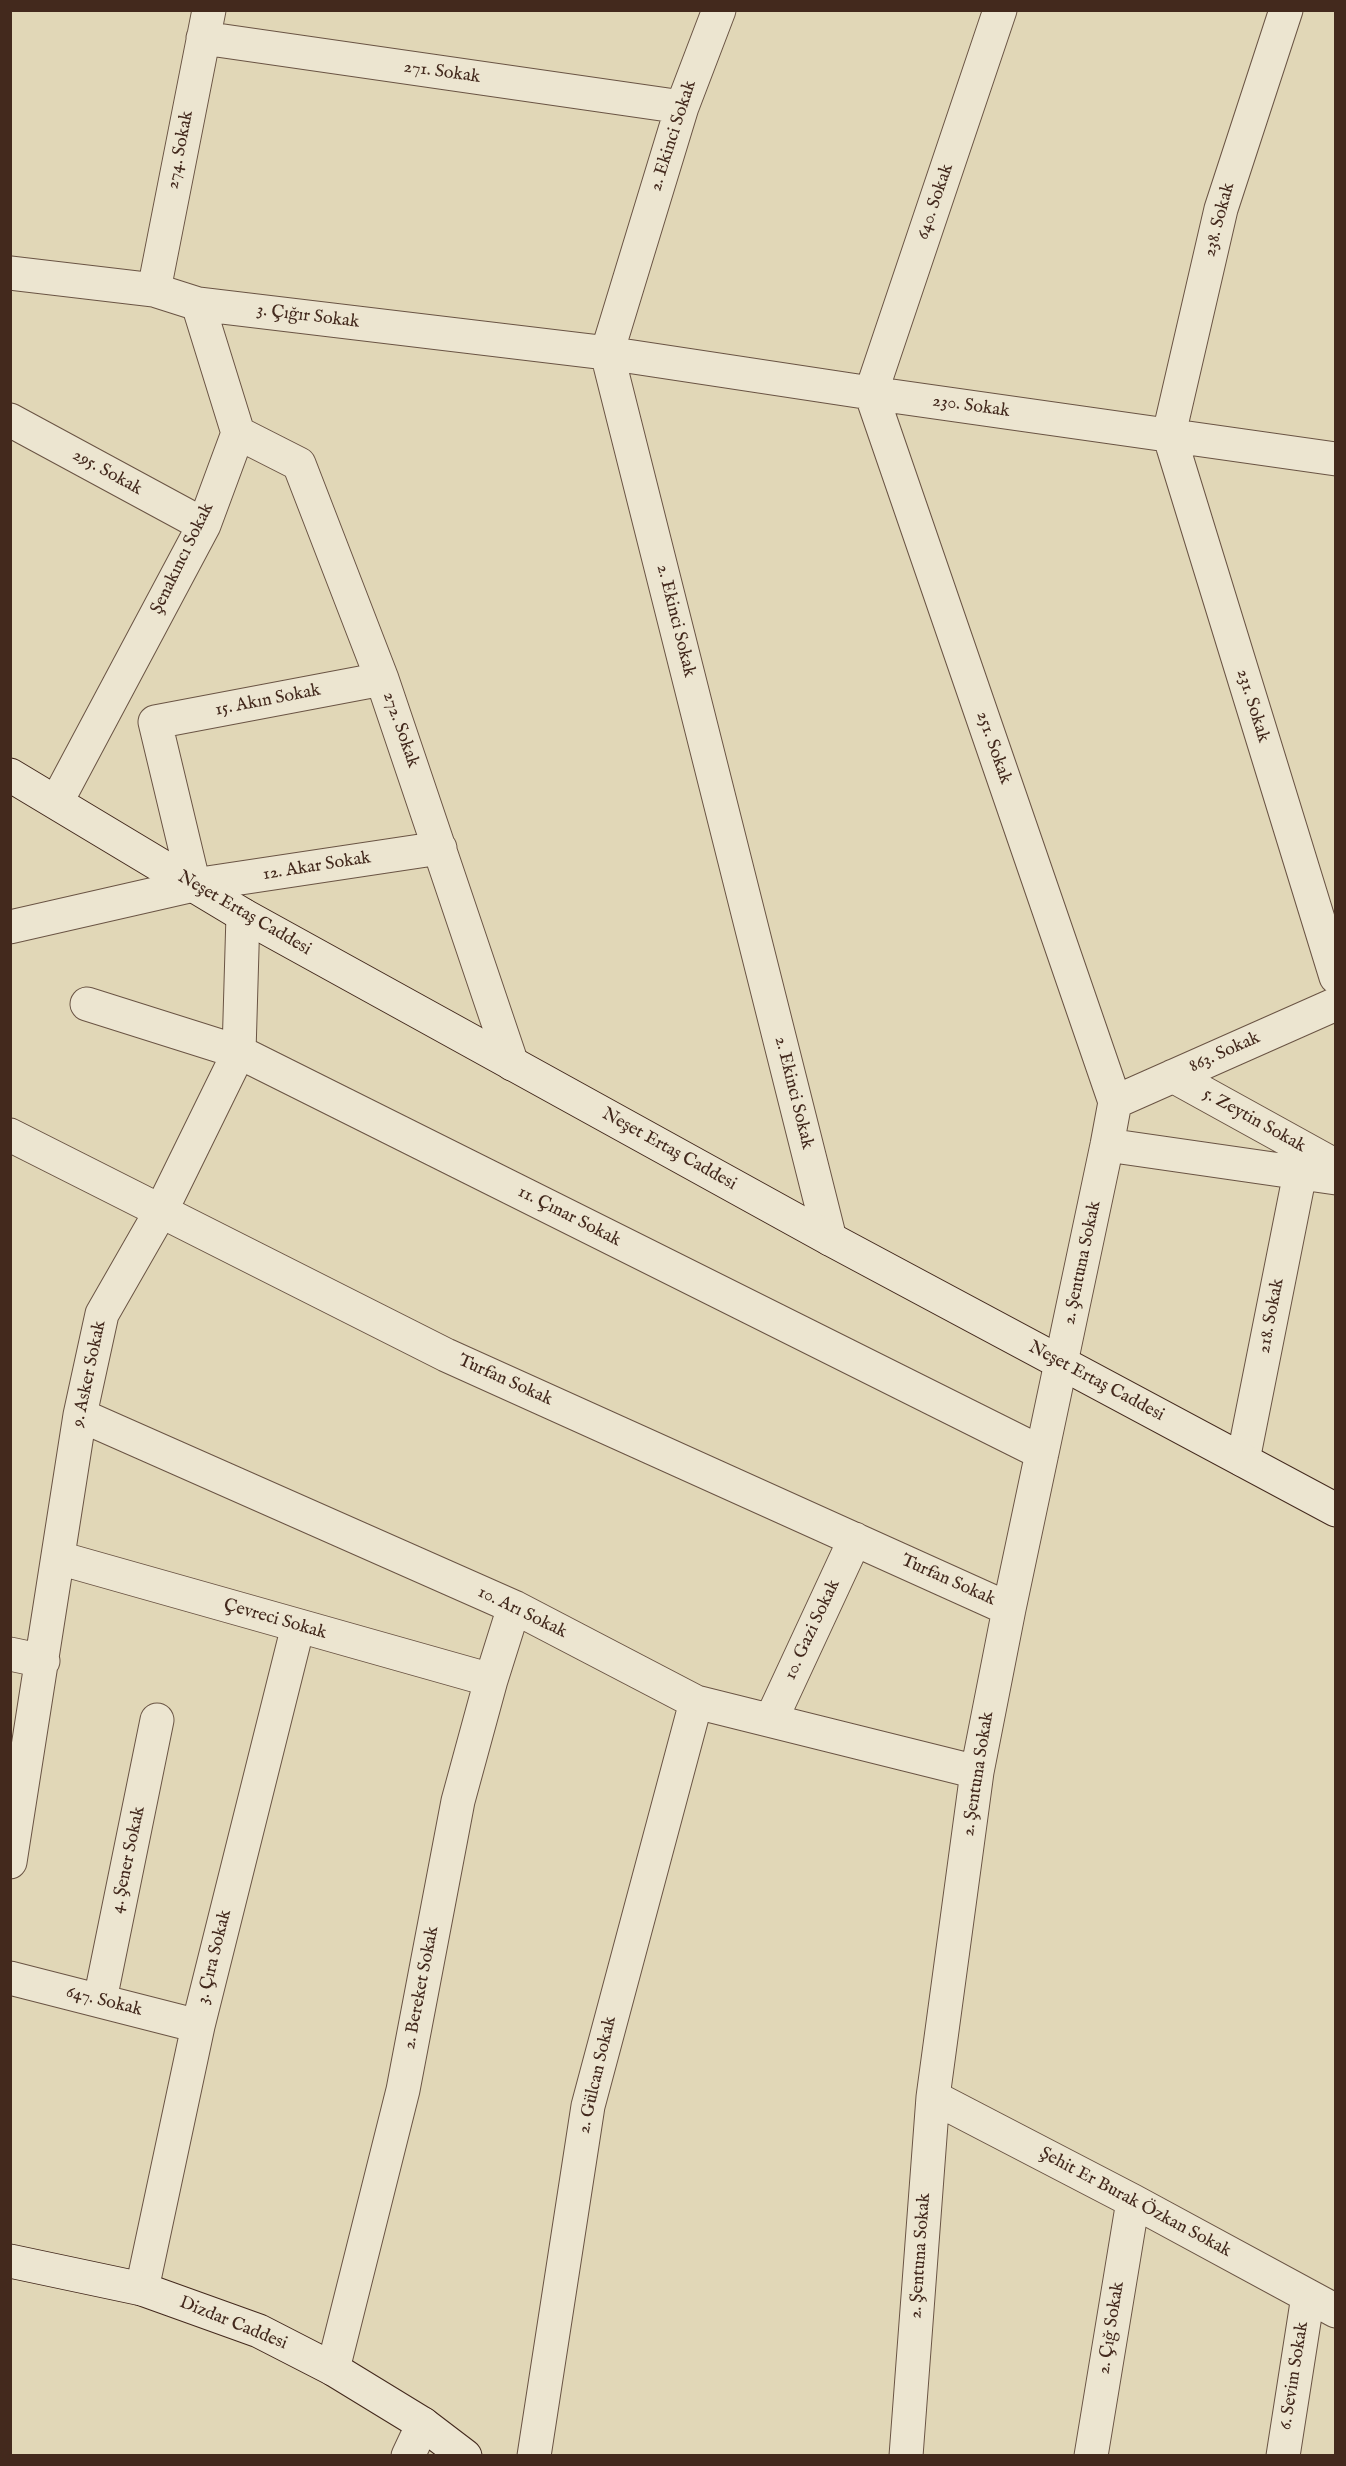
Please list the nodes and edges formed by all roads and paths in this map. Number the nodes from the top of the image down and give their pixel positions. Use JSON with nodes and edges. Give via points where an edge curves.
{"nodes":[{"id":1,"x":718,"y":10,"type":"edge"},
{"id":2,"x":1000,"y":10,"type":"edge"},
{"id":3,"x":1286,"y":10,"type":"edge"},
{"id":4,"x":206,"y":24,"type":"edge"},
{"id":5,"x":682,"y":107,"type":"junction"},
{"id":6,"x":10,"y":273,"type":"edge"},
{"id":7,"x":154,"y":290,"type":"junction"},
{"id":8,"x":198,"y":304,"type":"junction"},
{"id":9,"x":607,"y":353,"type":"junction"},
{"id":10,"x":871,"y":393,"type":"junction"},
{"id":11,"x":10,"y":420,"type":"edge"},
{"id":12,"x":238,"y":433,"type":"junction"},
{"id":13,"x":1169,"y":434,"type":"junction"},
{"id":14,"x":1335,"y":459,"type":"edge"},
{"id":15,"x":204,"y":525,"type":"junction"},
{"id":16,"x":382,"y":679,"type":"junction"},
{"id":17,"x":10,"y":775,"type":"edge"},
{"id":18,"x":57,"y":801,"type":"junction"},
{"id":19,"x":440,"y":848,"type":"junction"},
{"id":20,"x":194,"y":885,"type":"junction"},
{"id":21,"x":243,"y":915,"type":"junction"},
{"id":22,"x":10,"y":927,"type":"edge"},
{"id":23,"x":1335,"y":977,"type":"edge"},
{"id":24,"x":87,"y":1004,"type":"dead end"},
{"id":25,"x":1335,"y":1004,"type":"edge"},
{"id":26,"x":239,"y":1052,"type":"junction"},
{"id":27,"x":512,"y":1064,"type":"junction"},
{"id":28,"x":1173,"y":1076,"type":"junction"},
{"id":29,"x":1114,"y":1102,"type":"junction"},
{"id":30,"x":10,"y":1135,"type":"edge"},
{"id":31,"x":1107,"y":1145,"type":"junction"},
{"id":32,"x":1335,"y":1166,"type":"edge"},
{"id":33,"x":1300,"y":1173,"type":"junction"},
{"id":34,"x":1335,"y":1178,"type":"edge"},
{"id":35,"x":161,"y":1211,"type":"junction"},
{"id":36,"x":830,"y":1239,"type":"junction"},
{"id":37,"x":1063,"y":1364,"type":"junction"},
{"id":38,"x":80,"y":1415,"type":"junction"},
{"id":39,"x":1042,"y":1453,"type":"junction"},
{"id":40,"x":1243,"y":1460,"type":"junction"},
{"id":41,"x":1335,"y":1510,"type":"edge"},
{"id":42,"x":855,"y":1539,"type":"junction"},
{"id":43,"x":59,"y":1558,"type":"junction"},
{"id":44,"x":514,"y":1607,"type":"junction"},
{"id":45,"x":1009,"y":1609,"type":"junction"},
{"id":46,"x":298,"y":1626,"type":"junction"},
{"id":47,"x":10,"y":1654,"type":"edge"},
{"id":48,"x":43,"y":1660,"type":"junction"},
{"id":49,"x":491,"y":1680,"type":"junction"},
{"id":50,"x":696,"y":1702,"type":"junction"},
{"id":51,"x":158,"y":1720,"type":"dead end"},
{"id":52,"x":771,"y":1720,"type":"junction"},
{"id":53,"x":977,"y":1772,"type":"junction"},
{"id":54,"x":11,"y":1854,"type":"edge"},
{"id":55,"x":10,"y":1978,"type":"edge"},
{"id":56,"x":100,"y":2000,"type":"junction"},
{"id":57,"x":198,"y":2026,"type":"junction"},
{"id":58,"x":933,"y":2097,"type":"junction"},
{"id":59,"x":1133,"y":2201,"type":"junction"},
{"id":60,"x":10,"y":2261,"type":"edge"},
{"id":61,"x":142,"y":2289,"type":"junction"},
{"id":62,"x":1322,"y":2304,"type":"edge"},
{"id":63,"x":333,"y":2369,"type":"junction"},
{"id":64,"x":423,"y":2424,"type":"junction"},
{"id":65,"x":408,"y":2456,"type":"edge"},
{"id":66,"x":465,"y":2456,"type":"edge"},
{"id":67,"x":534,"y":2456,"type":"edge"},
{"id":68,"x":906,"y":2456,"type":"edge"},
{"id":69,"x":1091,"y":2456,"type":"edge"},
{"id":70,"x":1283,"y":2456,"type":"edge"}],
"edges":[{"from":1,"to":5,"type":"street","name":"2. Ekinci Sokak"},
{"from":2,"to":10,"type":"street","name":"640. Sokak"},
{"from":3,"to":13,"type":"street","name":"238. Sokak","via":[[1221,209]]},
{"from":4,"to":5,"type":"street","name":"271. Sokak"},
{"from":4,"to":7,"type":"street","name":"274. Sokak"},
{"from":5,"to":9,"type":"street","name":"2. Ekinci Sokak"},
{"from":6,"to":7,"type":"street","name":"3. Çığır Sokak"},
{"from":7,"to":8,"type":"street","name":"3. Çığır Sokak"},
{"from":8,"to":9,"type":"street","name":"3. Çığır Sokak"},
{"from":8,"to":12,"type":"street"},
{"from":9,"to":10,"type":"street","name":"230. Sokak"},
{"from":9,"to":36,"type":"street","name":"2. Ekinci Sokak"},
{"from":10,"to":13,"type":"street","name":"230. Sokak"},
{"from":10,"to":29,"type":"street","name":"251. Sokak"},
{"from":11,"to":15,"type":"street","name":"295. Sokak"},
{"from":12,"to":15,"type":"street","name":"Şenakıncı Sokak"},
{"from":12,"to":16,"type":"street","name":"272. Sokak","via":[[299,464]]},
{"from":13,"to":14,"type":"street","name":"230. Sokak"},
{"from":13,"to":23,"type":"street","name":"231. Sokak"},
{"from":15,"to":18,"type":"street","name":"Şenakıncı Sokak"},
{"from":16,"to":19,"type":"street","name":"272. Sokak"},
{"from":16,"to":20,"type":"street","name":"15. Akın Sokak","via":[[155,722]]},
{"from":17,"to":18,"type":"street","name":"Neşet Ertaş Caddesi"},
{"from":18,"to":20,"type":"street","name":"Neşet Ertaş Caddesi"},
{"from":19,"to":20,"type":"street","name":"12. Akar Sokak"},
{"from":19,"to":27,"type":"street","name":"272. Sokak"},
{"from":20,"to":21,"type":"street","name":"Neşet Ertaş Caddesi"},
{"from":20,"to":22,"type":"street","name":"12. Akar Sokak"},
{"from":21,"to":26,"type":"street","name":"9. Asker Sokak"},
{"from":21,"to":27,"type":"street","name":"Neşet Ertaş Caddesi"},
{"from":24,"to":26,"type":"street","name":"11. Çınar Sokak"},
{"from":25,"to":28,"type":"street","name":"863. Sokak"},
{"from":26,"to":35,"type":"street","name":"9. Asker Sokak"},
{"from":26,"to":39,"type":"street","name":"11. Çınar Sokak"},
{"from":27,"to":36,"type":"street","name":"Neşet Ertaş Caddesi"},
{"from":28,"to":29,"type":"street","name":"863. Sokak"},
{"from":28,"to":32,"type":"street","name":"5. Zeytin Sokak"},
{"from":29,"to":31,"type":"street","name":"2. Şentuna Sokak"},
{"from":30,"to":35,"type":"street","name":"Turfan Sokak"},
{"from":31,"to":33,"type":"street"},
{"from":31,"to":37,"type":"street","name":"2. Şentuna Sokak"},
{"from":33,"to":34,"type":"street"},
{"from":33,"to":40,"type":"street","name":"218. Sokak"},
{"from":35,"to":38,"type":"street","name":"9. Asker Sokak","via":[[102,1314]]},
{"from":35,"to":42,"type":"street","name":"Turfan Sokak","via":[[446,1354]]},
{"from":36,"to":37,"type":"street","name":"Neşet Ertaş Caddesi"},
{"from":37,"to":39,"type":"street","name":"2. Şentuna Sokak"},
{"from":37,"to":40,"type":"street","name":"Neşet Ertaş Caddesi"},
{"from":38,"to":43,"type":"street","name":"9. Asker Sokak"},
{"from":38,"to":44,"type":"street","name":"10. Arı Sokak"},
{"from":39,"to":45,"type":"street","name":"2. Şentuna Sokak"},
{"from":40,"to":41,"type":"street","name":"Neşet Ertaş Caddesi"},
{"from":42,"to":45,"type":"street","name":"Turfan Sokak"},
{"from":42,"to":52,"type":"street","name":"10. Gazi Sokak"},
{"from":43,"to":46,"type":"street","name":"Çevreci Sokak"},
{"from":43,"to":48,"type":"street","name":"9. Asker Sokak"},
{"from":44,"to":49,"type":"street","name":"2. Bereket Sokak"},
{"from":44,"to":50,"type":"street","name":"10. Arı Sokak"},
{"from":45,"to":53,"type":"street","name":"2. Şentuna Sokak"},
{"from":46,"to":49,"type":"street","name":"Çevreci Sokak"},
{"from":46,"to":57,"type":"street","name":"3. Çıra Sokak"},
{"from":47,"to":48,"type":"street"},
{"from":48,"to":54,"type":"street","name":"9. Asker Sokak"},
{"from":49,"to":63,"type":"street","name":"2. Bereket Sokak","via":[[458,1801],[403,2090]]},
{"from":50,"to":52,"type":"street","name":"10. Arı Sokak"},
{"from":50,"to":67,"type":"street","name":"2. Gülcan Sokak","via":[[588,2106]]},
{"from":51,"to":56,"type":"street","name":"4. Şener Sokak"},
{"from":52,"to":53,"type":"street","name":"10. Arı Sokak"},
{"from":53,"to":58,"type":"street","name":"2. Şentuna Sokak"},
{"from":55,"to":56,"type":"street","name":"647. Sokak"},
{"from":56,"to":57,"type":"street","name":"647. Sokak"},
{"from":57,"to":61,"type":"street","name":"3. Çıra Sokak"},
{"from":58,"to":59,"type":"street","name":"Şehit Er Burak Özkan Sokak"},
{"from":58,"to":68,"type":"street","name":"2. Şentuna Sokak"},
{"from":59,"to":62,"type":"street","name":"Şehit Er Burak Özkan Sokak"},
{"from":59,"to":69,"type":"street","name":"2. Çığ Sokak"},
{"from":60,"to":61,"type":"street","name":"Dizdar Caddesi"},
{"from":61,"to":63,"type":"street","name":"Dizdar Caddesi","via":[[259,2331]]},
{"from":62,"to":70,"type":"street","name":"6. Sevim Sokak"},
{"from":63,"to":64,"type":"street","name":"Dizdar Caddesi"},
{"from":64,"to":65,"type":"street"},
{"from":64,"to":66,"type":"street","name":"Dizdar Caddesi"}]}
